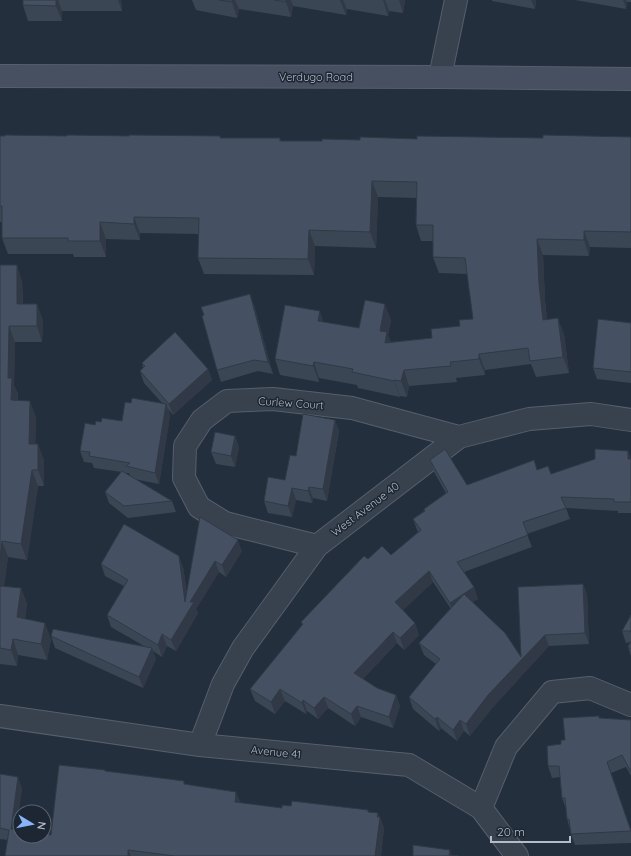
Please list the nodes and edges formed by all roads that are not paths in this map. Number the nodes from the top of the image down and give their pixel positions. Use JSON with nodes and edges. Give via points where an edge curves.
{"nodes":[{"id":1,"x":456,"y":0,"type":"edge"},
{"id":2,"x":0,"y":76,"type":"edge"},
{"id":3,"x":440,"y":77,"type":"junction"},
{"id":4,"x":631,"y":79,"type":"edge"},
{"id":5,"x":631,"y":420,"type":"edge"},
{"id":6,"x":459,"y":437,"type":"junction"},
{"id":7,"x":317,"y":546,"type":"junction"},
{"id":8,"x":631,"y":705,"type":"edge"},
{"id":9,"x":0,"y":716,"type":"edge"},
{"id":10,"x":200,"y":745,"type":"junction"},
{"id":11,"x":481,"y":808,"type":"junction"},
{"id":12,"x":517,"y":856,"type":"edge"}],
"edges":[{"from":1,"to":3,"type":"street"},
{"from":2,"to":3,"type":"main road","name":"Verdugo Road"},
{"from":3,"to":4,"type":"main road","name":"Verdugo Road"},
{"from":5,"to":6,"type":"street","name":"West Avenue 40","via":[[591,414],[529,419]]},
{"from":6,"to":7,"type":"street","name":"West Avenue 40"},
{"from":6,"to":7,"type":"street","name":"Curlew Court","via":[[352,408],[273,399],[228,401],[202,420],[185,446],[184,478],[199,507],[225,523]]},
{"from":7,"to":10,"type":"street","name":"West Avenue 40","via":[[244,648],[226,678]]},
{"from":8,"to":11,"type":"street","via":[[590,688],[552,692],[506,747]]},
{"from":9,"to":10,"type":"street","name":"Avenue 41"},
{"from":10,"to":11,"type":"street","name":"Avenue 41","via":[[410,765]]},
{"from":11,"to":12,"type":"street","name":"Avenue 41"}]}
